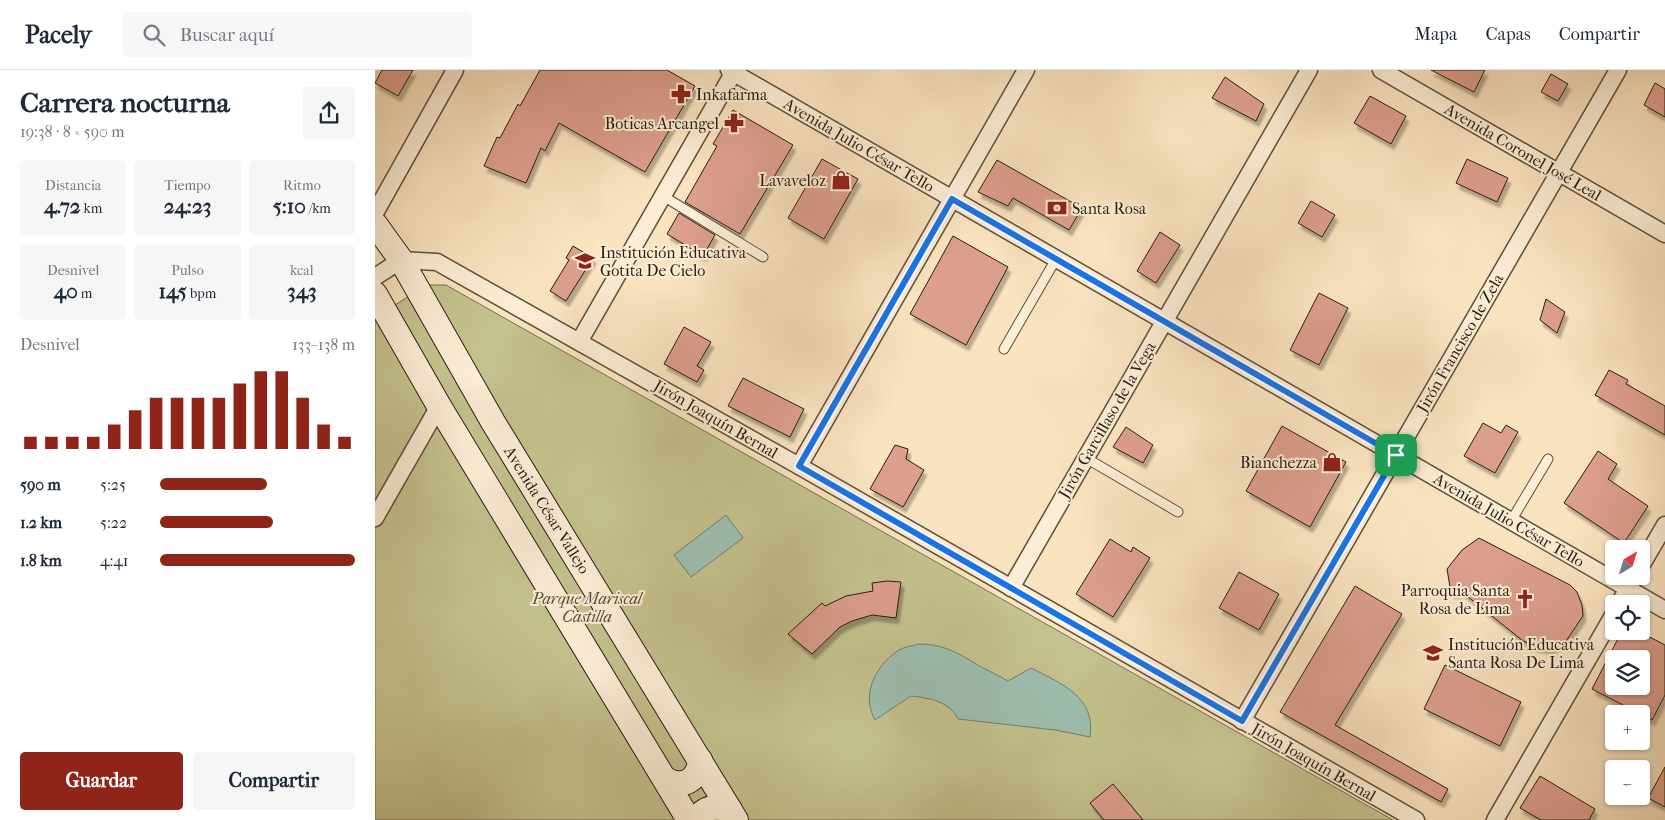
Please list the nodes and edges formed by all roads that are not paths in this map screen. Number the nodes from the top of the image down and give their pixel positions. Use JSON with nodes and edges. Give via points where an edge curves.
{"nodes":[{"id":1,"x":455,"y":70,"type":"edge"},
{"id":2,"x":1026,"y":70,"type":"edge"},
{"id":3,"x":1309,"y":70,"type":"edge"},
{"id":4,"x":1381,"y":70,"type":"edge"},
{"id":5,"x":1618,"y":70,"type":"edge"},
{"id":6,"x":732,"y":71,"type":"edge"},
{"id":7,"x":1559,"y":172,"type":"junction"},
{"id":8,"x":663,"y":196,"type":"junction"},
{"id":9,"x":952,"y":199,"type":"junction"},
{"id":10,"x":375,"y":212,"type":"edge"},
{"id":11,"x":375,"y":224,"type":"edge"},
{"id":12,"x":1665,"y":234,"type":"edge"},
{"id":13,"x":763,"y":257,"type":"dead end"},
{"id":14,"x":1056,"y":259,"type":"junction"},
{"id":15,"x":401,"y":260,"type":"junction"},
{"id":16,"x":375,"y":277,"type":"edge"},
{"id":17,"x":375,"y":294,"type":"edge"},
{"id":18,"x":1164,"y":321,"type":"junction"},
{"id":19,"x":579,"y":342,"type":"junction"},
{"id":20,"x":1004,"y":348,"type":"dead end"},
{"id":21,"x":439,"y":406,"type":"junction"},
{"id":22,"x":1396,"y":455,"type":"junction"},
{"id":23,"x":1085,"y":458,"type":"junction"},
{"id":24,"x":1547,"y":459,"type":"dead end"},
{"id":25,"x":799,"y":466,"type":"junction"},
{"id":26,"x":1178,"y":512,"type":"dead end"},
{"id":27,"x":375,"y":518,"type":"edge"},
{"id":28,"x":1511,"y":521,"type":"junction"},
{"id":29,"x":1665,"y":524,"type":"edge"},
{"id":30,"x":1650,"y":550,"type":"edge"},
{"id":31,"x":1605,"y":568,"type":"edge"},
{"id":32,"x":1636,"y":585,"type":"edge"},
{"id":33,"x":1011,"y":588,"type":"junction"},
{"id":34,"x":1665,"y":610,"type":"edge"},
{"id":35,"x":1605,"y":630,"type":"edge"},
{"id":36,"x":1242,"y":721,"type":"junction"},
{"id":37,"x":699,"y":760,"type":"junction"},
{"id":38,"x":665,"y":779,"type":"junction"},
{"id":39,"x":733,"y":815,"type":"edge"},
{"id":40,"x":689,"y":820,"type":"edge"},
{"id":41,"x":697,"y":820,"type":"edge"},
{"id":42,"x":1416,"y":820,"type":"edge"},
{"id":43,"x":1495,"y":820,"type":"edge"}],
"edges":[{"from":1,"to":10,"type":"street"},
{"from":2,"to":9,"type":"street"},
{"from":3,"to":18,"type":"street","name":"Jirón Garcillaso de la Vega"},
{"from":4,"to":7,"type":"street","name":"Avenida Coronel José Leal"},
{"from":5,"to":7,"type":"street","name":"Jirón Francisco de Zela"},
{"from":6,"to":8,"type":"street"},
{"from":6,"to":9,"type":"street","name":"Avenida Julio César Tello"},
{"from":7,"to":12,"type":"street","name":"Avenida Coronel José Leal"},
{"from":7,"to":22,"type":"street","name":"Jirón Francisco de Zela"},
{"from":8,"to":13,"type":"lane"},
{"from":8,"to":19,"type":"street"},
{"from":9,"to":14,"type":"street","name":"Avenida Julio César Tello"},
{"from":9,"to":25,"type":"street"},
{"from":11,"to":15,"type":"main road","name":"Avenida César Vallejo"},
{"from":14,"to":18,"type":"street","name":"Avenida Julio César Tello"},
{"from":14,"to":20,"type":"lane"},
{"from":15,"to":16,"type":"street"},
{"from":15,"to":19,"type":"street","name":"Jirón Joaquín Bernal","via":[[437,262]]},
{"from":15,"to":37,"type":"main road","name":"Avenida César Vallejo","via":[[493,422]]},
{"from":17,"to":21,"type":"main road"},
{"from":18,"to":22,"type":"street","name":"Avenida Julio César Tello"},
{"from":18,"to":23,"type":"street","name":"Jirón Garcillaso de la Vega"},
{"from":19,"to":25,"type":"street","name":"Jirón Joaquín Bernal"},
{"from":21,"to":27,"type":"street"},
{"from":21,"to":38,"type":"main road"},
{"from":22,"to":28,"type":"street","name":"Avenida Julio César Tello"},
{"from":22,"to":36,"type":"street","name":"Jirón Francisco de Zela"},
{"from":23,"to":26,"type":"lane"},
{"from":23,"to":33,"type":"street","name":"Jirón Garcillaso de la Vega"},
{"from":24,"to":28,"type":"lane"},
{"from":25,"to":33,"type":"street","name":"Jirón Joaquín Bernal"},
{"from":28,"to":31,"type":"street","name":"Avenida Julio César Tello"},
{"from":29,"to":30,"type":"street"},
{"from":32,"to":34,"type":"street","name":"Avenida Julio César Tello"},
{"from":33,"to":36,"type":"street","name":"Jirón Joaquín Bernal"},
{"from":35,"to":43,"type":"street"},
{"from":36,"to":42,"type":"street","name":"Jirón Joaquín Bernal"},
{"from":37,"to":38,"type":"main road","via":[[695,776],[689,782],[681,784]]},
{"from":37,"to":39,"type":"main road","name":"Avenida César Vallejo"},
{"from":38,"to":40,"type":"main road"},
{"from":39,"to":41,"type":"main road","via":[[714,807]]}]}
